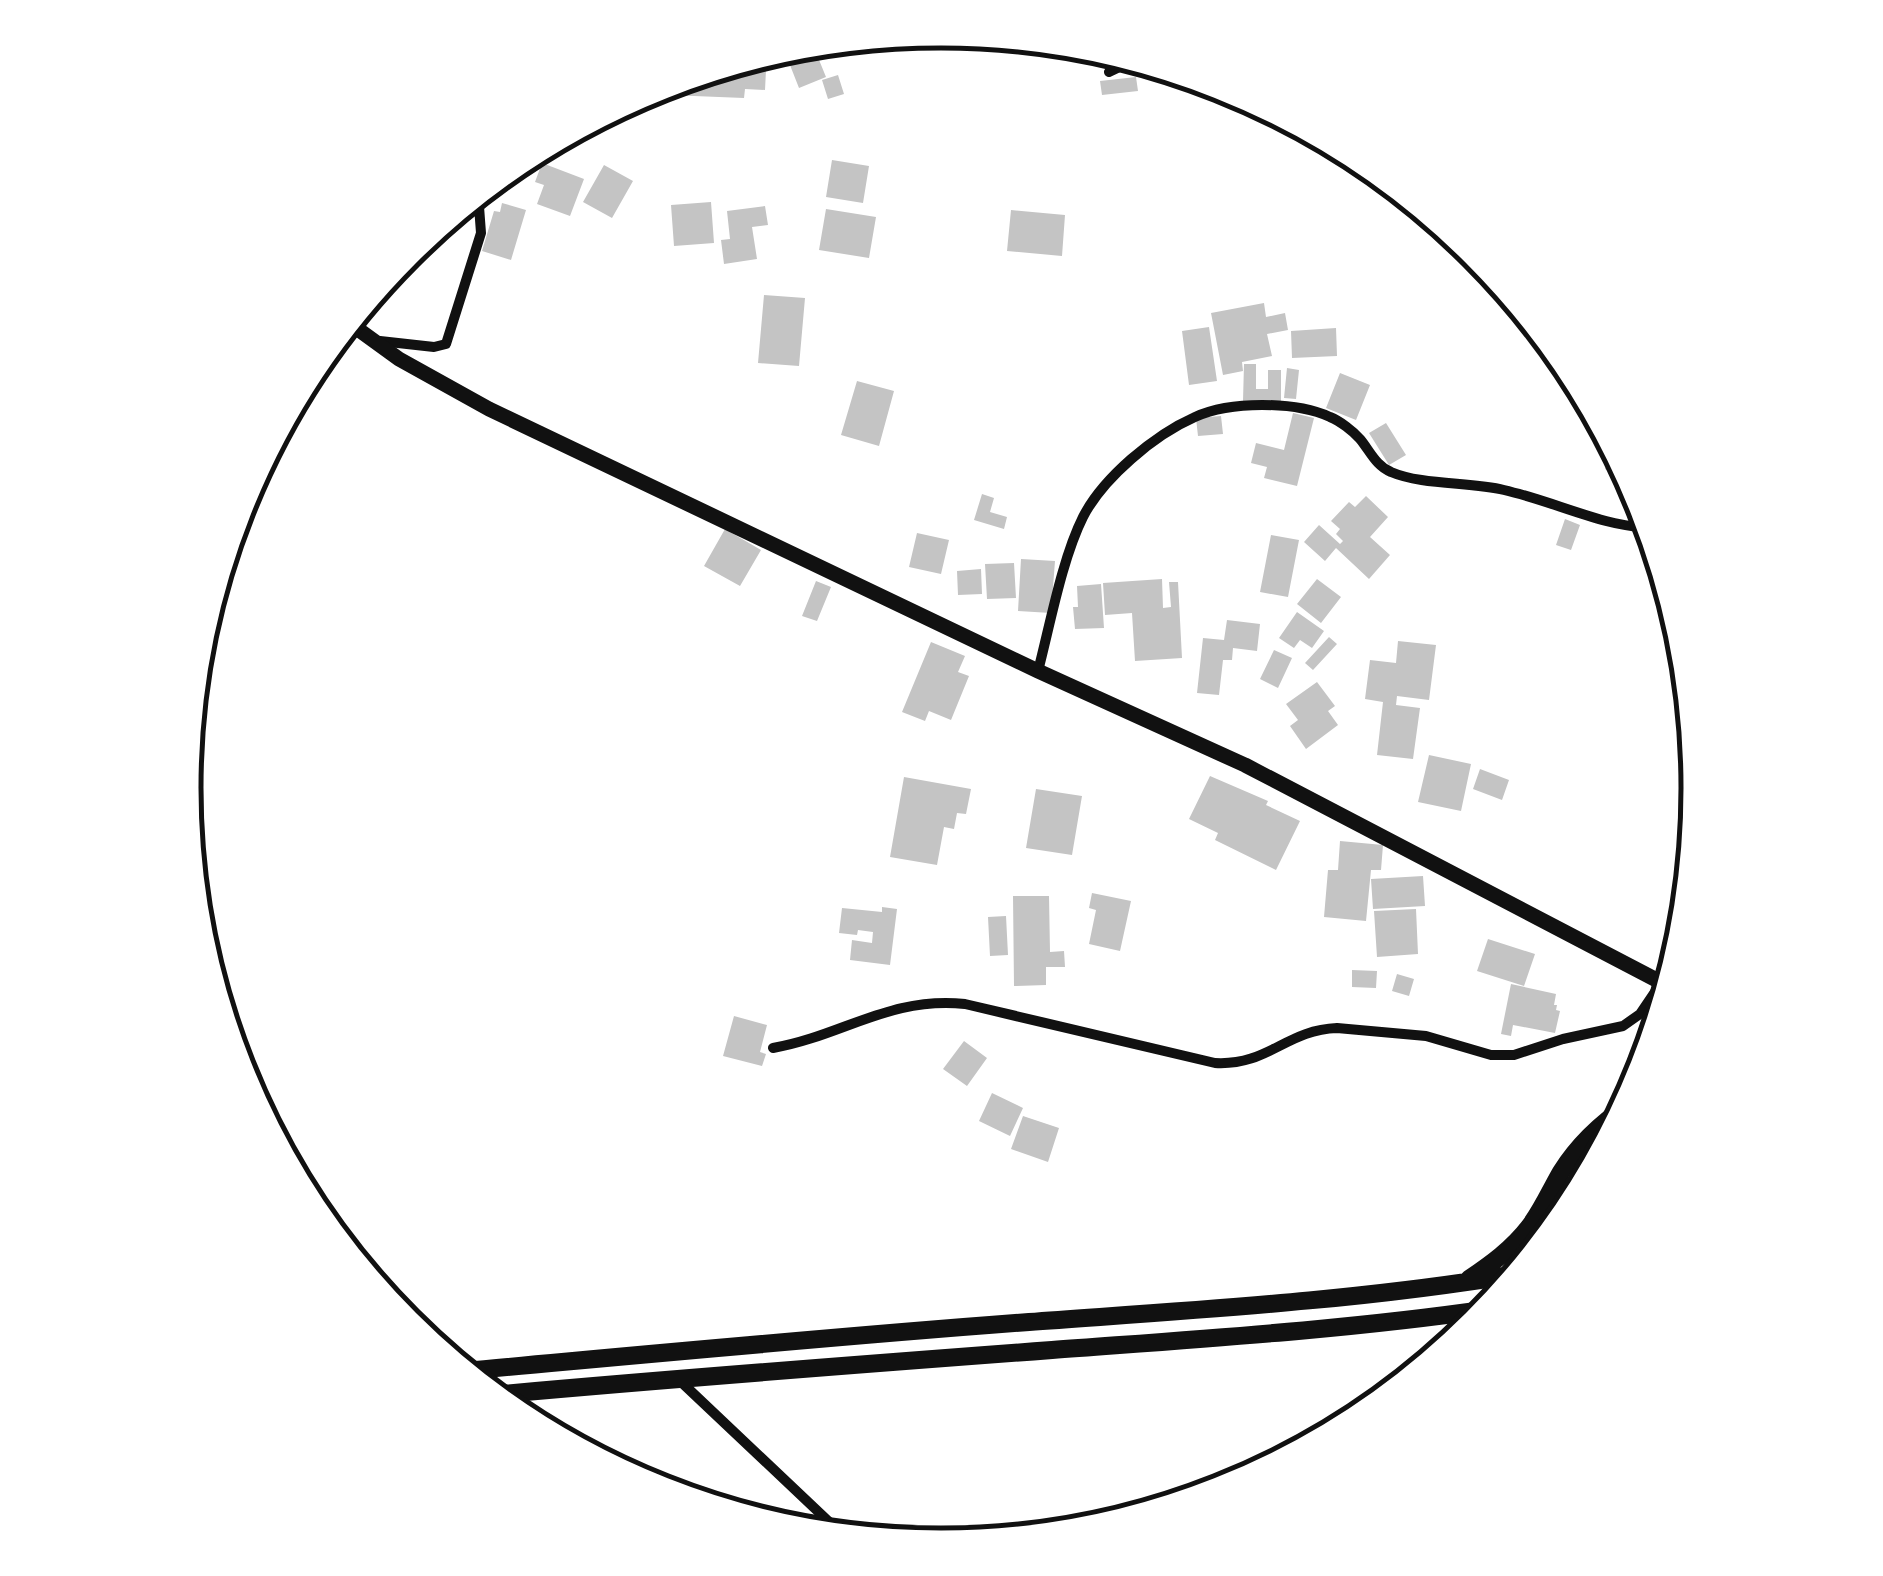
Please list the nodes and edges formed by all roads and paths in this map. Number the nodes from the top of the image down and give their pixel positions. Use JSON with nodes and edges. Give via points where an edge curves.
{"nodes":[{"id":1,"x":1115,"y":69,"type":"edge"},
{"id":2,"x":1108,"y":72,"type":"dead end"},
{"id":3,"x":479,"y":210,"type":"edge"},
{"id":4,"x":360,"y":330,"type":"edge"},
{"id":5,"x":373,"y":340,"type":"junction"},
{"id":6,"x":1634,"y":526,"type":"edge"},
{"id":7,"x":1038,"y":671,"type":"junction"},
{"id":8,"x":1656,"y":983,"type":"edge"},
{"id":9,"x":1650,"y":1004,"type":"edge"},
{"id":10,"x":773,"y":1048,"type":"dead end"},
{"id":11,"x":1601,"y":1126,"type":"edge"},
{"id":12,"x":1496,"y":1278,"type":"edge"},
{"id":13,"x":1463,"y":1284,"type":"junction"},
{"id":14,"x":1465,"y":1312,"type":"edge"},
{"id":15,"x":484,"y":1369,"type":"edge"},
{"id":16,"x":676,"y":1378,"type":"junction"},
{"id":17,"x":515,"y":1393,"type":"edge"},
{"id":18,"x":826,"y":1519,"type":"edge"}],
"edges":[{"from":1,"to":2,"type":"street"},
{"from":3,"to":5,"type":"street","via":[[481,233],[446,344]]},
{"from":4,"to":5,"type":"main road"},
{"from":5,"to":7,"type":"main road","via":[[489,408]]},
{"from":6,"to":7,"type":"street","via":[[1504,490],[1389,472],[1331,417],[1302,409],[1252,406],[1196,416],[1147,446],[1104,485],[1083,518]]},
{"from":7,"to":8,"type":"main road","via":[[1299,792]]},
{"from":9,"to":10,"type":"street","via":[[1624,1026],[1502,1056],[1426,1036],[1337,1028],[1296,1037],[1252,1060],[1215,1063],[951,1003],[889,1011]]},
{"from":11,"to":13,"type":"highway","via":[[1514,1245]]},
{"from":12,"to":13,"type":"highway"},
{"from":13,"to":15,"type":"highway"},
{"from":14,"to":16,"type":"highway","via":[[1255,1336]]},
{"from":16,"to":17,"type":"highway"},
{"from":16,"to":18,"type":"street"}]}
